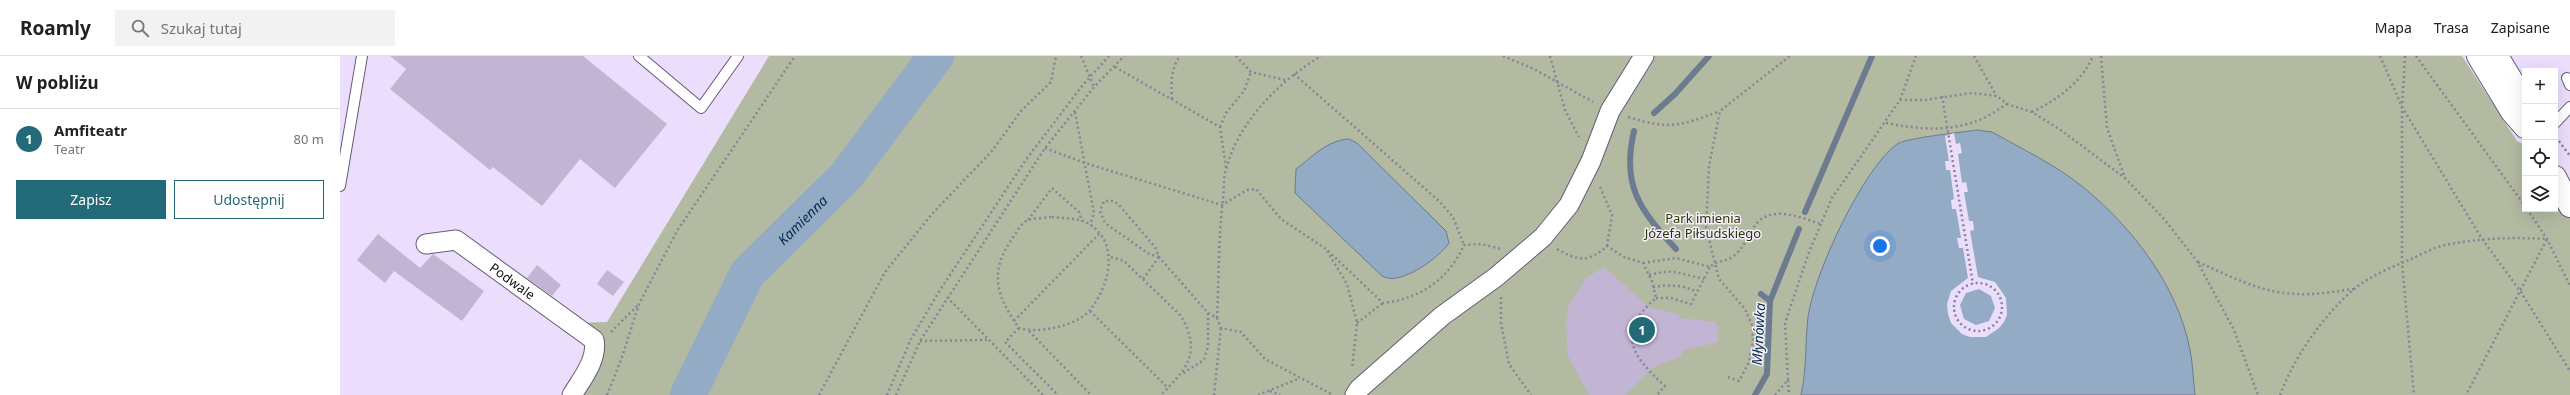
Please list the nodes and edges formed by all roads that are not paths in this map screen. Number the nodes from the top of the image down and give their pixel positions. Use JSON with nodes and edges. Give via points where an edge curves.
{"nodes":[{"id":1,"x":362,"y":56,"type":"edge"},
{"id":2,"x":639,"y":56,"type":"edge"},
{"id":3,"x":738,"y":56,"type":"edge"},
{"id":4,"x":1644,"y":56,"type":"edge"},
{"id":5,"x":2478,"y":56,"type":"edge"},
{"id":6,"x":2497,"y":56,"type":"edge"},
{"id":7,"x":2524,"y":104,"type":"edge"},
{"id":8,"x":2570,"y":107,"type":"edge"},
{"id":9,"x":2558,"y":120,"type":"edge"},
{"id":10,"x":2522,"y":124,"type":"edge"},
{"id":11,"x":340,"y":186,"type":"edge"},
{"id":12,"x":426,"y":244,"type":"dead end"},
{"id":13,"x":572,"y":395,"type":"edge"},
{"id":14,"x":1355,"y":395,"type":"edge"}],
"edges":[{"from":1,"to":11,"type":"lane"},
{"from":2,"to":3,"type":"lane","via":[[701,108]]},
{"from":4,"to":14,"type":"street","via":[[1610,111],[1591,161],[1570,205],[1542,237],[1496,277],[1442,316]]},
{"from":5,"to":10,"type":"street","via":[[2512,112]]},
{"from":6,"to":7,"type":"street"},
{"from":8,"to":9,"type":"lane"},
{"from":12,"to":13,"type":"street","name":"Podwale","via":[[456,240],[594,340],[594,356]]}]}
